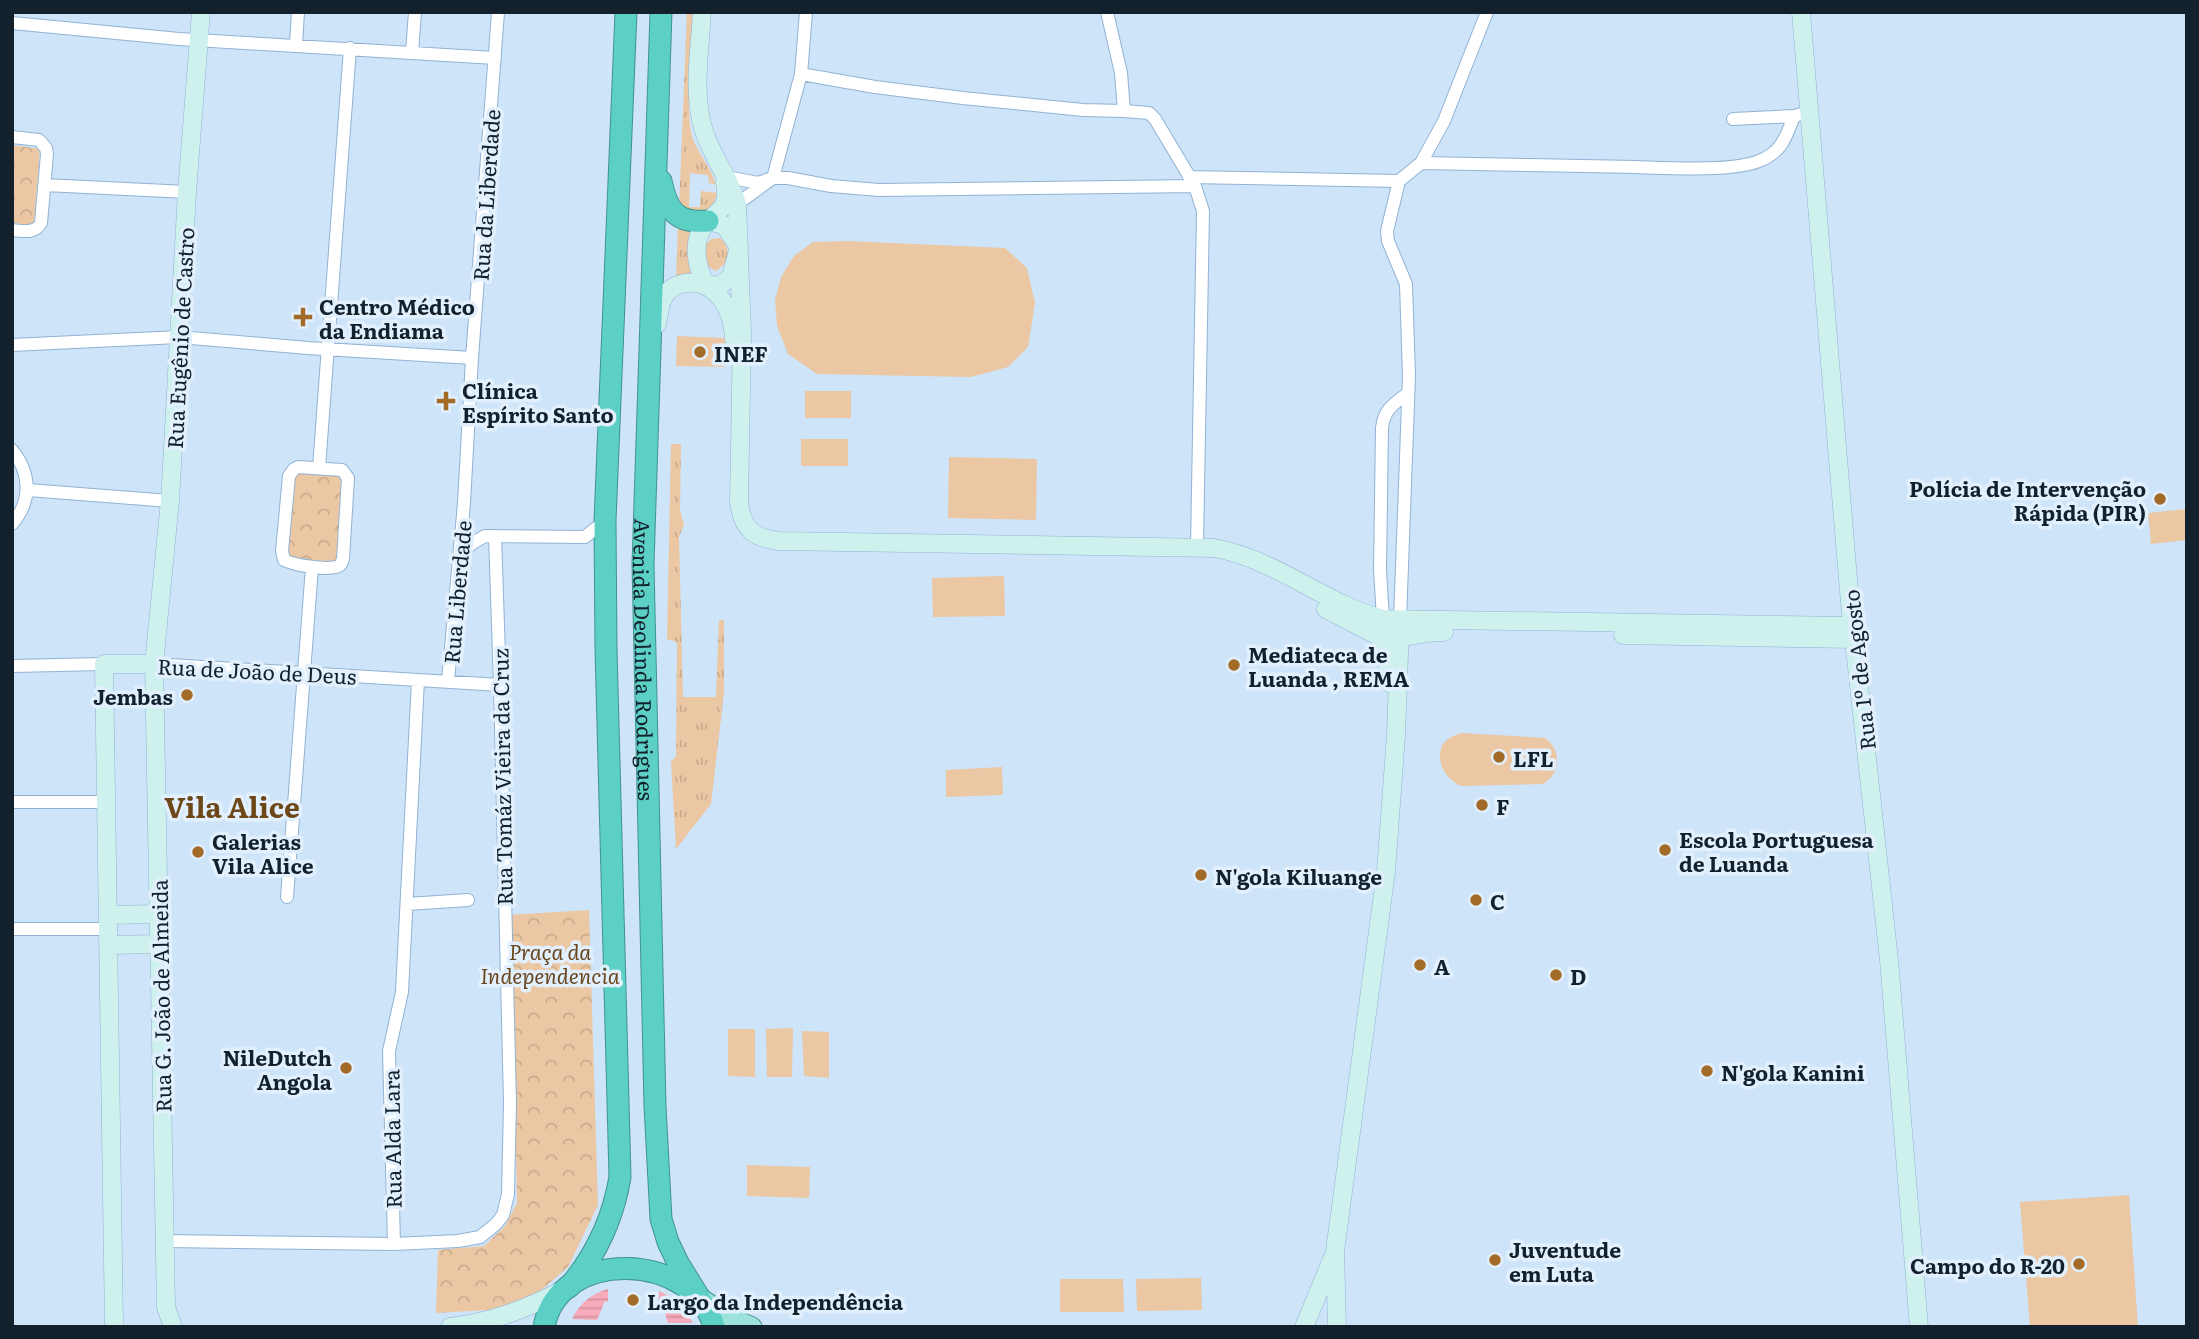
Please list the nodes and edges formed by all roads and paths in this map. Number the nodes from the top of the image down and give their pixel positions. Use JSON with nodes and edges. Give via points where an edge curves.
{"nodes":[{"id":1,"x":201,"y":12,"type":"edge"},
{"id":2,"x":298,"y":12,"type":"edge"},
{"id":3,"x":415,"y":12,"type":"edge"},
{"id":4,"x":498,"y":12,"type":"edge"},
{"id":5,"x":626,"y":12,"type":"edge"},
{"id":6,"x":661,"y":12,"type":"edge"},
{"id":7,"x":702,"y":12,"type":"edge"},
{"id":8,"x":806,"y":12,"type":"edge"},
{"id":9,"x":1107,"y":12,"type":"edge"},
{"id":10,"x":1487,"y":12,"type":"edge"},
{"id":11,"x":1801,"y":12,"type":"edge"},
{"id":12,"x":12,"y":23,"type":"edge"},
{"id":13,"x":199,"y":40,"type":"junction"},
{"id":14,"x":296,"y":45,"type":"junction"},
{"id":15,"x":350,"y":48,"type":"junction"},
{"id":16,"x":412,"y":53,"type":"junction"},
{"id":17,"x":495,"y":58,"type":"junction"},
{"id":18,"x":801,"y":74,"type":"junction"},
{"id":19,"x":1124,"y":111,"type":"junction"},
{"id":20,"x":1801,"y":114,"type":"junction"},
{"id":21,"x":1733,"y":119,"type":"dead end"},
{"id":22,"x":12,"y":137,"type":"edge"},
{"id":23,"x":656,"y":150,"type":"junction"},
{"id":24,"x":1421,"y":163,"type":"junction"},
{"id":25,"x":724,"y":171,"type":"junction"},
{"id":26,"x":773,"y":178,"type":"junction"},
{"id":27,"x":1192,"y":181,"type":"junction"},
{"id":28,"x":1399,"y":181,"type":"junction"},
{"id":29,"x":45,"y":185,"type":"junction"},
{"id":30,"x":187,"y":191,"type":"junction"},
{"id":31,"x":737,"y":204,"type":"junction"},
{"id":32,"x":708,"y":221,"type":"junction"},
{"id":33,"x":12,"y":230,"type":"edge"},
{"id":34,"x":739,"y":247,"type":"junction"},
{"id":35,"x":705,"y":284,"type":"junction"},
{"id":36,"x":179,"y":337,"type":"junction"},
{"id":37,"x":12,"y":345,"type":"edge"},
{"id":38,"x":328,"y":349,"type":"junction"},
{"id":39,"x":472,"y":358,"type":"junction"},
{"id":40,"x":648,"y":369,"type":"junction"},
{"id":41,"x":1408,"y":393,"type":"junction"},
{"id":42,"x":12,"y":450,"type":"edge"},
{"id":43,"x":319,"y":468,"type":"junction"},
{"id":44,"x":28,"y":490,"type":"junction"},
{"id":45,"x":170,"y":501,"type":"junction"},
{"id":46,"x":464,"y":503,"type":"junction"},
{"id":47,"x":605,"y":521,"type":"junction"},
{"id":48,"x":12,"y":524,"type":"edge"},
{"id":49,"x":490,"y":536,"type":"junction"},
{"id":50,"x":585,"y":537,"type":"junction"},
{"id":51,"x":1197,"y":546,"type":"junction"},
{"id":52,"x":605,"y":555,"type":"junction"},
{"id":53,"x":460,"y":556,"type":"junction"},
{"id":54,"x":312,"y":566,"type":"junction"},
{"id":55,"x":1350,"y":623,"type":"junction"},
{"id":56,"x":1391,"y":629,"type":"junction"},
{"id":57,"x":1854,"y":632,"type":"junction"},
{"id":58,"x":104,"y":664,"type":"junction"},
{"id":59,"x":154,"y":664,"type":"junction"},
{"id":60,"x":12,"y":666,"type":"edge"},
{"id":61,"x":304,"y":671,"type":"junction"},
{"id":62,"x":1390,"y":676,"type":"junction"},
{"id":63,"x":418,"y":680,"type":"junction"},
{"id":64,"x":448,"y":681,"type":"junction"},
{"id":65,"x":500,"y":685,"type":"junction"},
{"id":66,"x":1396,"y":735,"type":"junction"},
{"id":67,"x":12,"y":802,"type":"edge"},
{"id":68,"x":106,"y":802,"type":"junction"},
{"id":69,"x":287,"y":897,"type":"dead end"},
{"id":70,"x":468,"y":900,"type":"dead end"},
{"id":71,"x":407,"y":904,"type":"junction"},
{"id":72,"x":159,"y":914,"type":"junction"},
{"id":73,"x":12,"y":929,"type":"edge"},
{"id":74,"x":108,"y":930,"type":"junction"},
{"id":75,"x":159,"y":944,"type":"junction"},
{"id":76,"x":165,"y":1241,"type":"junction"},
{"id":77,"x":394,"y":1244,"type":"junction"},
{"id":78,"x":1335,"y":1251,"type":"junction"},
{"id":79,"x":569,"y":1286,"type":"junction"},
{"id":80,"x":699,"y":1297,"type":"junction"},
{"id":81,"x":114,"y":1327,"type":"edge"},
{"id":82,"x":173,"y":1327,"type":"edge"},
{"id":83,"x":450,"y":1327,"type":"edge"},
{"id":84,"x":544,"y":1327,"type":"edge"},
{"id":85,"x":714,"y":1327,"type":"edge"},
{"id":86,"x":752,"y":1327,"type":"edge"},
{"id":87,"x":1304,"y":1327,"type":"edge"},
{"id":88,"x":1337,"y":1327,"type":"edge"},
{"id":89,"x":1919,"y":1327,"type":"edge"}],
"edges":[{"from":1,"to":13,"type":"street","name":"Rua Eugênio de Castro"},
{"from":2,"to":14,"type":"street"},
{"from":3,"to":16,"type":"street"},
{"from":4,"to":17,"type":"street","name":"Rua da Liberdade"},
{"from":5,"to":47,"type":"highway","name":"Avenida Deolinda Rodrigues"},
{"from":6,"to":23,"type":"highway","name":"Avenida Deolinda Rodrigues"},
{"from":7,"to":25,"type":"street","via":[[700,112],[708,142]]},
{"from":8,"to":18,"type":"street"},
{"from":9,"to":19,"type":"street"},
{"from":10,"to":24,"type":"street","via":[[1448,112]]},
{"from":11,"to":20,"type":"street","name":"Rua 1º de Agosto"},
{"from":12,"to":13,"type":"street"},
{"from":13,"to":14,"type":"street"},
{"from":13,"to":30,"type":"street","name":"Rua Eugênio de Castro"},
{"from":14,"to":15,"type":"street"},
{"from":15,"to":16,"type":"street"},
{"from":15,"to":38,"type":"street"},
{"from":16,"to":17,"type":"street"},
{"from":17,"to":39,"type":"street","name":"Rua da Liberdade"},
{"from":18,"to":19,"type":"street","via":[[963,98]]},
{"from":18,"to":26,"type":"street"},
{"from":19,"to":27,"type":"street","via":[[1149,113],[1155,119]]},
{"from":20,"to":21,"type":"street"},
{"from":20,"to":24,"type":"street","via":[[1784,144],[1759,161],[1739,165]]},
{"from":20,"to":57,"type":"street","name":"Rua 1º de Agosto"},
{"from":22,"to":29,"type":"street","via":[[43,143]]},
{"from":23,"to":32,"type":"highway","via":[[671,210],[681,218]]},
{"from":23,"to":40,"type":"highway","name":"Avenida Deolinda Rodrigues"},
{"from":24,"to":28,"type":"street"},
{"from":25,"to":26,"type":"street","via":[[758,184]]},
{"from":25,"to":31,"type":"street"},
{"from":25,"to":32,"type":"street","via":[[725,202]]},
{"from":26,"to":27,"type":"street","via":[[879,190]]},
{"from":26,"to":31,"type":"street"},
{"from":27,"to":28,"type":"street"},
{"from":27,"to":51,"type":"street","via":[[1203,211]]},
{"from":28,"to":41,"type":"street","via":[[1387,231],[1406,284]]},
{"from":29,"to":30,"type":"street"},
{"from":29,"to":33,"type":"street","via":[[39,227]]},
{"from":30,"to":36,"type":"street","name":"Rua Eugênio de Castro"},
{"from":31,"to":34,"type":"street"},
{"from":32,"to":34,"type":"street","via":[[728,229]]},
{"from":32,"to":35,"type":"street","via":[[700,233],[697,253]]},
{"from":34,"to":35,"type":"street","via":[[731,277],[719,286]]},
{"from":34,"to":51,"type":"street","via":[[739,503],[745,524],[757,536],[779,541]]},
{"from":35,"to":40,"type":"street","via":[[680,284],[665,295]]},
{"from":35,"to":55,"type":"street","via":[[724,303],[734,333],[732,517],[737,532],[752,547],[1211,558],[1261,574]]},
{"from":36,"to":37,"type":"street"},
{"from":36,"to":38,"type":"street"},
{"from":36,"to":45,"type":"street","name":"Rua Eugênio de Castro"},
{"from":38,"to":39,"type":"street"},
{"from":38,"to":43,"type":"street"},
{"from":39,"to":46,"type":"street","name":"Rua da Liberdade"},
{"from":40,"to":80,"type":"highway","name":"Avenida Deolinda Rodrigues","via":[[643,564],[659,1192],[668,1242]]},
{"from":41,"to":56,"type":"street"},
{"from":41,"to":56,"type":"street","via":[[1389,407],[1382,428],[1380,570]]},
{"from":42,"to":44,"type":"street","via":[[24,468]]},
{"from":43,"to":54,"type":"street","via":[[298,467],[291,472],[282,551],[284,560]]},
{"from":43,"to":54,"type":"street","via":[[342,470],[349,483],[341,565]]},
{"from":44,"to":45,"type":"street"},
{"from":44,"to":48,"type":"street"},
{"from":45,"to":59,"type":"street","name":"Rua Eugênio de Castro"},
{"from":46,"to":49,"type":"street","via":[[471,524]]},
{"from":46,"to":53,"type":"street","name":"Rua Liberdade"},
{"from":47,"to":50,"type":"street"},
{"from":47,"to":52,"type":"highway","name":"Avenida Deolinda Rodrigues"},
{"from":49,"to":50,"type":"street"},
{"from":49,"to":53,"type":"street","via":[[471,544]]},
{"from":49,"to":65,"type":"street","name":"Rua Tomáz Vieira da Cruz"},
{"from":50,"to":52,"type":"street"},
{"from":51,"to":56,"type":"street","via":[[1248,556]]},
{"from":52,"to":79,"type":"highway","name":"Avenida Deolinda Rodrigues","via":[[620,1177],[606,1229],[589,1263]]},
{"from":53,"to":64,"type":"street","name":"Rua Liberdade"},
{"from":54,"to":61,"type":"street"},
{"from":55,"to":56,"type":"street"},
{"from":55,"to":62,"type":"street","via":[[1372,642]]},
{"from":56,"to":57,"type":"street"},
{"from":56,"to":62,"type":"street"},
{"from":56,"to":66,"type":"street"},
{"from":57,"to":89,"type":"street","name":"Rua 1º de Agosto","via":[[1889,960]]},
{"from":58,"to":59,"type":"street","name":"Rua de João de Deus"},
{"from":58,"to":60,"type":"street","name":"Rua de João de Deus"},
{"from":58,"to":68,"type":"street"},
{"from":59,"to":61,"type":"street","name":"Rua de João de Deus"},
{"from":59,"to":72,"type":"street","name":"Rua G. João de Almeida"},
{"from":61,"to":63,"type":"street","name":"Rua de João de Deus"},
{"from":61,"to":69,"type":"street"},
{"from":62,"to":66,"type":"street"},
{"from":63,"to":64,"type":"street","name":"Rua de João de Deus"},
{"from":63,"to":71,"type":"street","name":"Rua Alda Lara"},
{"from":64,"to":65,"type":"street","name":"Rua de João de Deus"},
{"from":65,"to":77,"type":"street","name":"Rua Tomáz Vieira da Cruz","via":[[510,1103],[506,1206],[496,1224],[480,1237]]},
{"from":66,"to":78,"type":"street","via":[[1386,872]]},
{"from":67,"to":68,"type":"street"},
{"from":68,"to":74,"type":"street"},
{"from":70,"to":71,"type":"street"},
{"from":71,"to":77,"type":"street","name":"Rua Alda Lara","via":[[402,992],[389,1051]]},
{"from":72,"to":74,"type":"street"},
{"from":72,"to":75,"type":"street","name":"Rua G. João de Almeida"},
{"from":73,"to":74,"type":"street"},
{"from":74,"to":75,"type":"street"},
{"from":74,"to":81,"type":"street"},
{"from":75,"to":76,"type":"street","name":"Rua G. João de Almeida"},
{"from":76,"to":77,"type":"street","name":"Rua Tomáz Vieira da Cruz"},
{"from":76,"to":82,"type":"street","name":"Rua G. João de Almeida","via":[[166,1307]]},
{"from":78,"to":87,"type":"street"},
{"from":78,"to":88,"type":"street"},
{"from":79,"to":80,"type":"highway","via":[[599,1272],[634,1267],[670,1277]]},
{"from":79,"to":83,"type":"street","via":[[516,1313]]},
{"from":79,"to":84,"type":"highway","name":"Avenida Deolinda Rodrigues","via":[[558,1296]]},
{"from":80,"to":85,"type":"highway","name":"Avenida Deolinda Rodrigues"},
{"from":80,"to":86,"type":"main road"}]}
